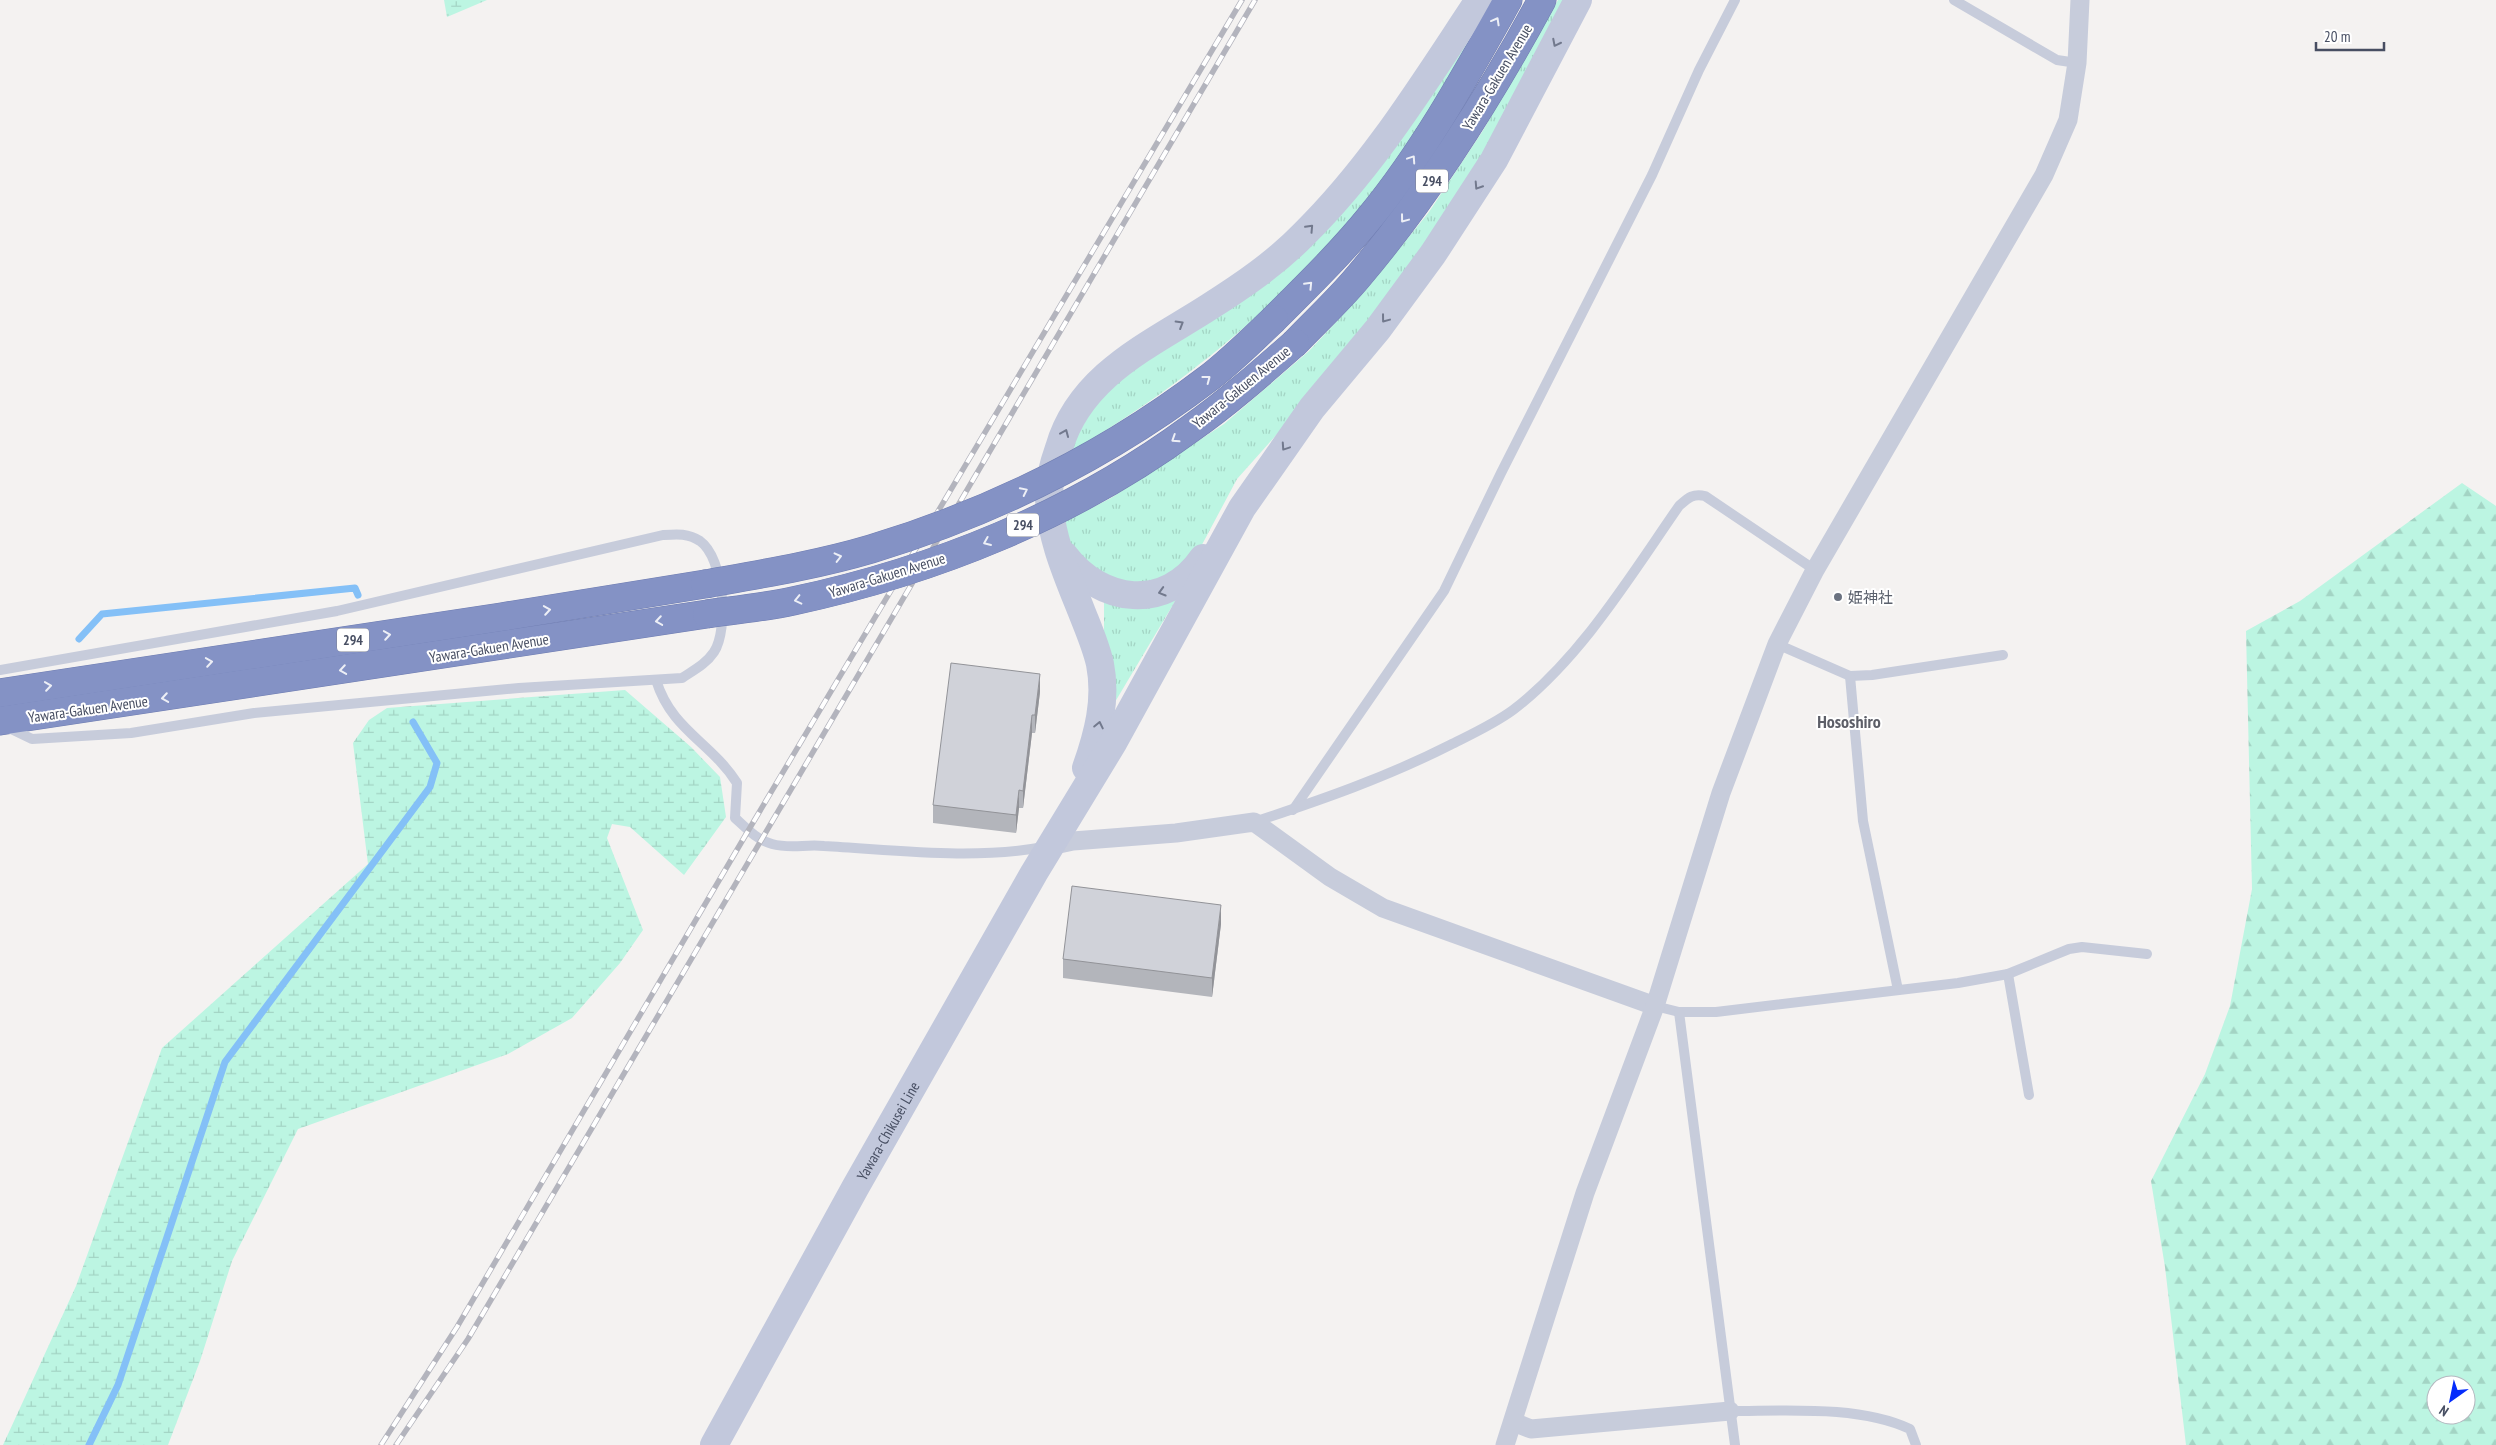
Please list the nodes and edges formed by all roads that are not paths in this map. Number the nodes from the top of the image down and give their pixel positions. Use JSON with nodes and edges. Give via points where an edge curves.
{"nodes":[{"id":1,"x":1478,"y":0,"type":"edge"},
{"id":2,"x":1508,"y":0,"type":"edge"},
{"id":3,"x":1542,"y":0,"type":"edge"},
{"id":4,"x":1578,"y":0,"type":"edge"},
{"id":5,"x":1735,"y":0,"type":"edge"},
{"id":6,"x":1954,"y":0,"type":"edge"},
{"id":7,"x":2080,"y":0,"type":"edge"},
{"id":8,"x":2077,"y":63,"type":"junction"},
{"id":9,"x":1242,"y":508,"type":"junction"},
{"id":10,"x":1059,"y":549,"type":"junction"},
{"id":11,"x":1815,"y":570,"type":"junction"},
{"id":12,"x":1777,"y":644,"type":"junction"},
{"id":13,"x":2003,"y":655,"type":"dead end"},
{"id":14,"x":0,"y":670,"type":"edge"},
{"id":15,"x":1850,"y":676,"type":"junction"},
{"id":16,"x":656,"y":680,"type":"junction"},
{"id":17,"x":0,"y":693,"type":"edge"},
{"id":18,"x":0,"y":723,"type":"edge"},
{"id":19,"x":1293,"y":810,"type":"junction"},
{"id":20,"x":1065,"y":820,"type":"junction"},
{"id":21,"x":1254,"y":822,"type":"junction"},
{"id":22,"x":1050,"y":846,"type":"junction"},
{"id":23,"x":2147,"y":954,"type":"dead end"},
{"id":24,"x":2008,"y":974,"type":"junction"},
{"id":25,"x":1898,"y":990,"type":"junction"},
{"id":26,"x":1655,"y":1006,"type":"junction"},
{"id":27,"x":1679,"y":1012,"type":"junction"},
{"id":28,"x":2029,"y":1096,"type":"dead end"},
{"id":29,"x":1730,"y":1411,"type":"junction"},
{"id":30,"x":1513,"y":1422,"type":"junction"},
{"id":31,"x":714,"y":1445,"type":"edge"},
{"id":32,"x":1505,"y":1445,"type":"edge"},
{"id":33,"x":1735,"y":1445,"type":"edge"},
{"id":34,"x":1916,"y":1445,"type":"edge"}],
"edges":[{"from":10,"to":1,"type":"main road","one_way":true,"via":[[1054,534],[1050,487],[1059,447],[1086,394],[1150,342],[1208,308],[1271,264],[1303,235],[1372,158]]},
{"from":17,"to":2,"type":"highway","name":"Yawara-Gakuen Avenue","number":"294","one_way":true,"bridge":true,"via":[[511,616],[804,566],[870,549],[967,516],[1020,493],[1081,462],[1210,377],[1337,256],[1398,179],[1452,100]]},
{"from":3,"to":18,"type":"highway","name":"Yawara-Gakuen Avenue","number":"294","one_way":true,"bridge":true,"via":[[1440,171],[1357,278],[1295,343],[1231,398],[1150,456],[1085,494],[1005,534],[908,572],[791,602]]},
{"from":4,"to":9,"type":"main road","one_way":true,"via":[[1494,160],[1433,254],[1378,329],[1312,408]]},
{"from":5,"to":19,"type":"lane","via":[[1699,70],[1652,175],[1444,591]]},
{"from":6,"to":8,"type":"lane","via":[[2057,60]]},
{"from":7,"to":8,"type":"street"},
{"from":8,"to":11,"type":"street","via":[[2068,120],[2044,175]]},
{"from":9,"to":10,"type":"main road","one_way":true,"via":[[1184,581],[1158,594],[1126,594],[1104,589],[1072,566]]},
{"from":9,"to":20,"type":"main road","via":[[1113,743]]},
{"from":20,"to":10,"type":"main road","one_way":true,"via":[[1095,741],[1102,708],[1102,680],[1096,649]]},
{"from":11,"to":12,"type":"street"},
{"from":11,"to":19,"type":"lane","via":[[1705,496],[1688,497],[1585,636],[1538,688],[1513,710],[1487,727],[1421,760]]},
{"from":12,"to":15,"type":"lane"},
{"from":12,"to":26,"type":"street","via":[[1721,793]]},
{"from":13,"to":15,"type":"lane"},
{"from":14,"to":16,"type":"lane","via":[[336,611],[663,535],[685,534],[700,542],[716,562],[722,598],[721,634],[705,664],[682,678]]},
{"from":15,"to":25,"type":"lane","via":[[1863,821]]},
{"from":16,"to":18,"type":"lane","via":[[519,688],[254,713],[131,733],[32,739]]},
{"from":16,"to":22,"type":"lane","via":[[662,700],[677,721],[718,758],[737,783],[735,818],[748,831],[771,844],[795,848],[820,845],[926,852],[999,852]]},
{"from":19,"to":21,"type":"lane"},
{"from":20,"to":22,"type":"main road","name":"Yawara-Chikusei Line"},
{"from":21,"to":22,"type":"street"},
{"from":21,"to":26,"type":"street","via":[[1330,877],[1383,908]]},
{"from":22,"to":31,"type":"main road","name":"Yawara-Chikusei Line","via":[[855,1188]]},
{"from":23,"to":24,"type":"lane","via":[[2082,947],[2069,949]]},
{"from":24,"to":25,"type":"lane"},
{"from":24,"to":28,"type":"lane"},
{"from":25,"to":27,"type":"lane","via":[[1716,1012]]},
{"from":26,"to":27,"type":"lane"},
{"from":26,"to":30,"type":"street","via":[[1585,1193]]},
{"from":27,"to":29,"type":"lane"},
{"from":29,"to":30,"type":"street","via":[[1531,1429]]},
{"from":29,"to":33,"type":"lane"},
{"from":29,"to":34,"type":"lane","via":[[1844,1413],[1905,1426],[1910,1429]]},
{"from":30,"to":32,"type":"street"}]}
